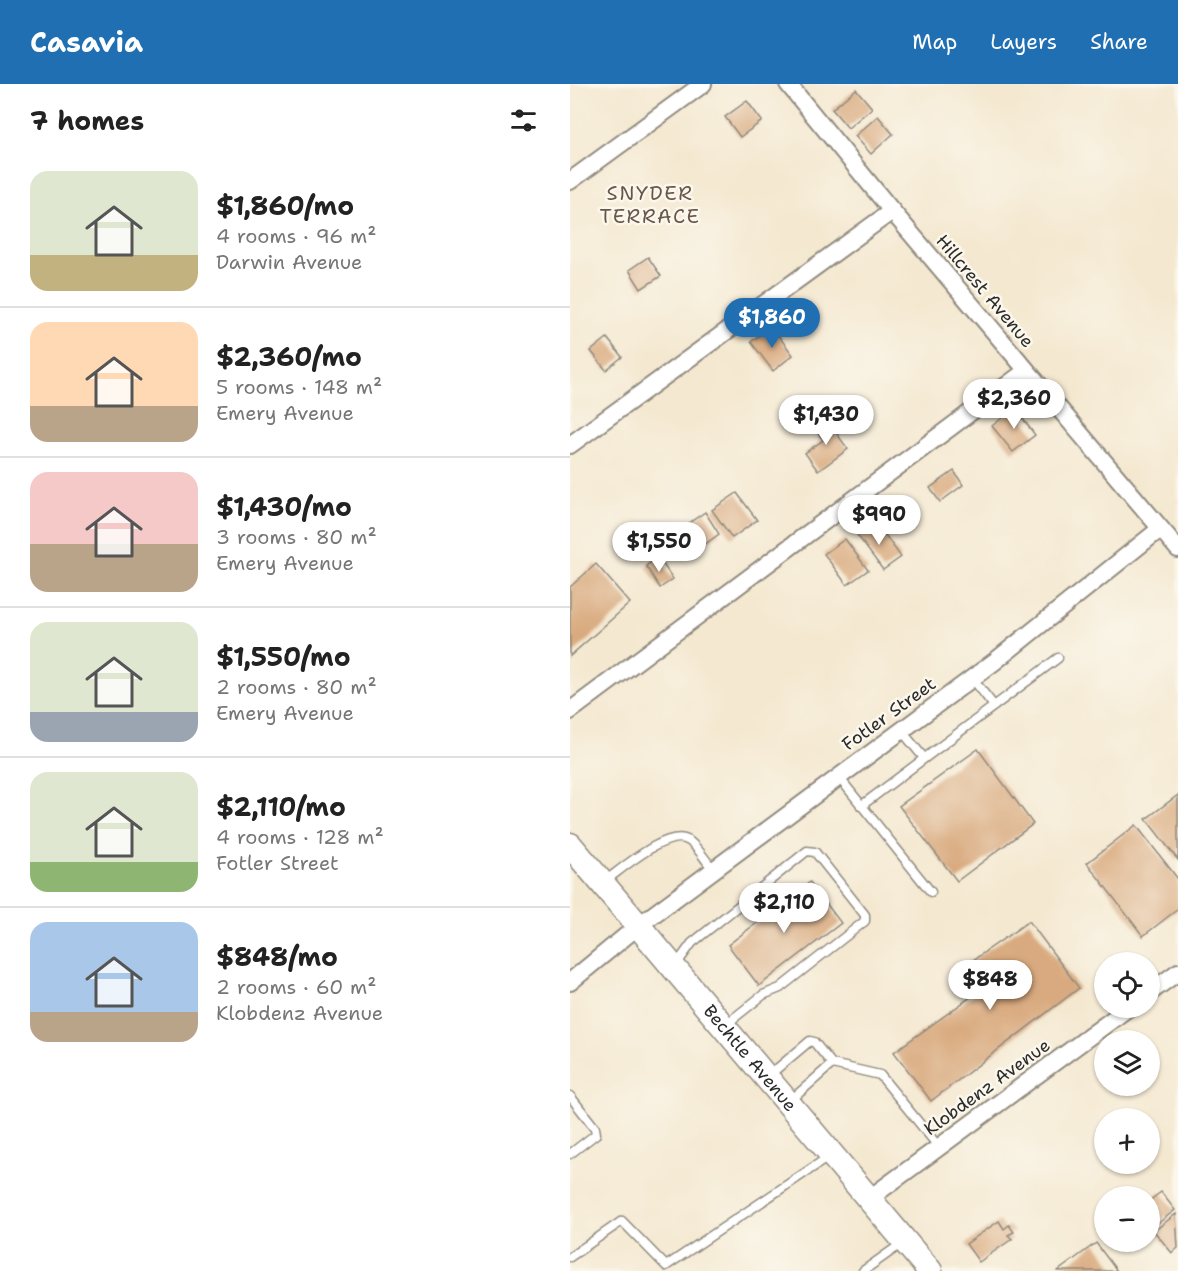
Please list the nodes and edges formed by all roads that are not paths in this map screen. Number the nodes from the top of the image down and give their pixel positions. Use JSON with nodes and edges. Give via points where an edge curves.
{"nodes":[{"id":1,"x":703,"y":84,"type":"edge"},
{"id":2,"x":788,"y":84,"type":"edge"},
{"id":3,"x":570,"y":181,"type":"edge"},
{"id":4,"x":892,"y":211,"type":"junction"},
{"id":5,"x":1026,"y":371,"type":"junction"},
{"id":6,"x":570,"y":445,"type":"edge"},
{"id":7,"x":1160,"y":529,"type":"junction"},
{"id":8,"x":1178,"y":549,"type":"edge"},
{"id":9,"x":1058,"y":658,"type":"dead end"},
{"id":10,"x":972,"y":678,"type":"junction"},
{"id":11,"x":994,"y":706,"type":"junction"},
{"id":12,"x":570,"y":711,"type":"edge"},
{"id":13,"x":901,"y":729,"type":"junction"},
{"id":14,"x":924,"y":758,"type":"junction"},
{"id":15,"x":837,"y":776,"type":"junction"},
{"id":16,"x":861,"y":806,"type":"junction"},
{"id":17,"x":570,"y":845,"type":"edge"},
{"id":18,"x":713,"y":869,"type":"junction"},
{"id":19,"x":602,"y":883,"type":"junction"},
{"id":20,"x":931,"y":892,"type":"dead end"},
{"id":21,"x":638,"y":926,"type":"junction"},
{"id":22,"x":674,"y":968,"type":"junction"},
{"id":23,"x":1178,"y":972,"type":"edge"},
{"id":24,"x":570,"y":982,"type":"edge"},
{"id":25,"x":1160,"y":985,"type":"edge"},
{"id":26,"x":1114,"y":1018,"type":"edge"},
{"id":27,"x":724,"y":1027,"type":"junction"},
{"id":28,"x":832,"y":1064,"type":"junction"},
{"id":29,"x":767,"y":1077,"type":"junction"},
{"id":30,"x":570,"y":1096,"type":"edge"},
{"id":31,"x":789,"y":1102,"type":"junction"},
{"id":32,"x":938,"y":1146,"type":"junction"},
{"id":33,"x":570,"y":1154,"type":"edge"},
{"id":34,"x":833,"y":1155,"type":"junction"},
{"id":35,"x":870,"y":1198,"type":"junction"},
{"id":36,"x":904,"y":1242,"type":"junction"},
{"id":37,"x":570,"y":1257,"type":"edge"},
{"id":38,"x":668,"y":1268,"type":"edge"},
{"id":39,"x":863,"y":1271,"type":"edge"},
{"id":40,"x":930,"y":1271,"type":"edge"}],
"edges":[{"from":1,"to":3,"type":"street"},
{"from":2,"to":4,"type":"street","name":"Hillcrest Avenue"},
{"from":4,"to":5,"type":"street","name":"Hillcrest Avenue"},
{"from":4,"to":6,"type":"street"},
{"from":5,"to":7,"type":"street","name":"Hillcrest Avenue"},
{"from":5,"to":12,"type":"street"},
{"from":7,"to":8,"type":"street","name":"Hillcrest Avenue"},
{"from":7,"to":10,"type":"street","name":"Fotler Street"},
{"from":9,"to":11,"type":"lane"},
{"from":10,"to":11,"type":"lane"},
{"from":10,"to":13,"type":"street","name":"Fotler Street"},
{"from":11,"to":14,"type":"lane"},
{"from":13,"to":14,"type":"lane"},
{"from":13,"to":15,"type":"street","name":"Fotler Street"},
{"from":14,"to":16,"type":"lane"},
{"from":15,"to":16,"type":"lane"},
{"from":15,"to":18,"type":"street","name":"Fotler Street"},
{"from":16,"to":20,"type":"lane"},
{"from":17,"to":19,"type":"main road","name":"Bechtle Avenue"},
{"from":18,"to":19,"type":"lane","via":[[690,842],[673,837]]},
{"from":18,"to":21,"type":"street","name":"Fotler Street"},
{"from":19,"to":21,"type":"main road","name":"Bechtle Avenue"},
{"from":21,"to":22,"type":"main road","name":"Bechtle Avenue"},
{"from":21,"to":24,"type":"street","name":"Fotler Street"},
{"from":22,"to":27,"type":"main road","name":"Bechtle Avenue"},
{"from":22,"to":27,"type":"lane","via":[[692,943],[807,850],[815,852],[866,921]]},
{"from":23,"to":25,"type":"street"},
{"from":26,"to":32,"type":"street","name":"Klobdenz Avenue"},
{"from":27,"to":29,"type":"main road","name":"Bechtle Avenue"},
{"from":28,"to":29,"type":"lane","via":[[810,1041]]},
{"from":28,"to":31,"type":"lane"},
{"from":28,"to":32,"type":"lane","via":[[880,1075]]},
{"from":29,"to":31,"type":"main road","name":"Bechtle Avenue"},
{"from":30,"to":33,"type":"lane","via":[[596,1134]]},
{"from":31,"to":34,"type":"main road","name":"Bechtle Avenue"},
{"from":32,"to":35,"type":"street","name":"Klobdenz Avenue"},
{"from":34,"to":35,"type":"main road","name":"Bechtle Avenue"},
{"from":34,"to":38,"type":"lane","via":[[693,1246]]},
{"from":35,"to":36,"type":"main road","name":"Bechtle Avenue"},
{"from":36,"to":39,"type":"lane"},
{"from":36,"to":40,"type":"main road","name":"Bechtle Avenue"},
{"from":37,"to":38,"type":"lane","via":[[622,1221]]}]}
